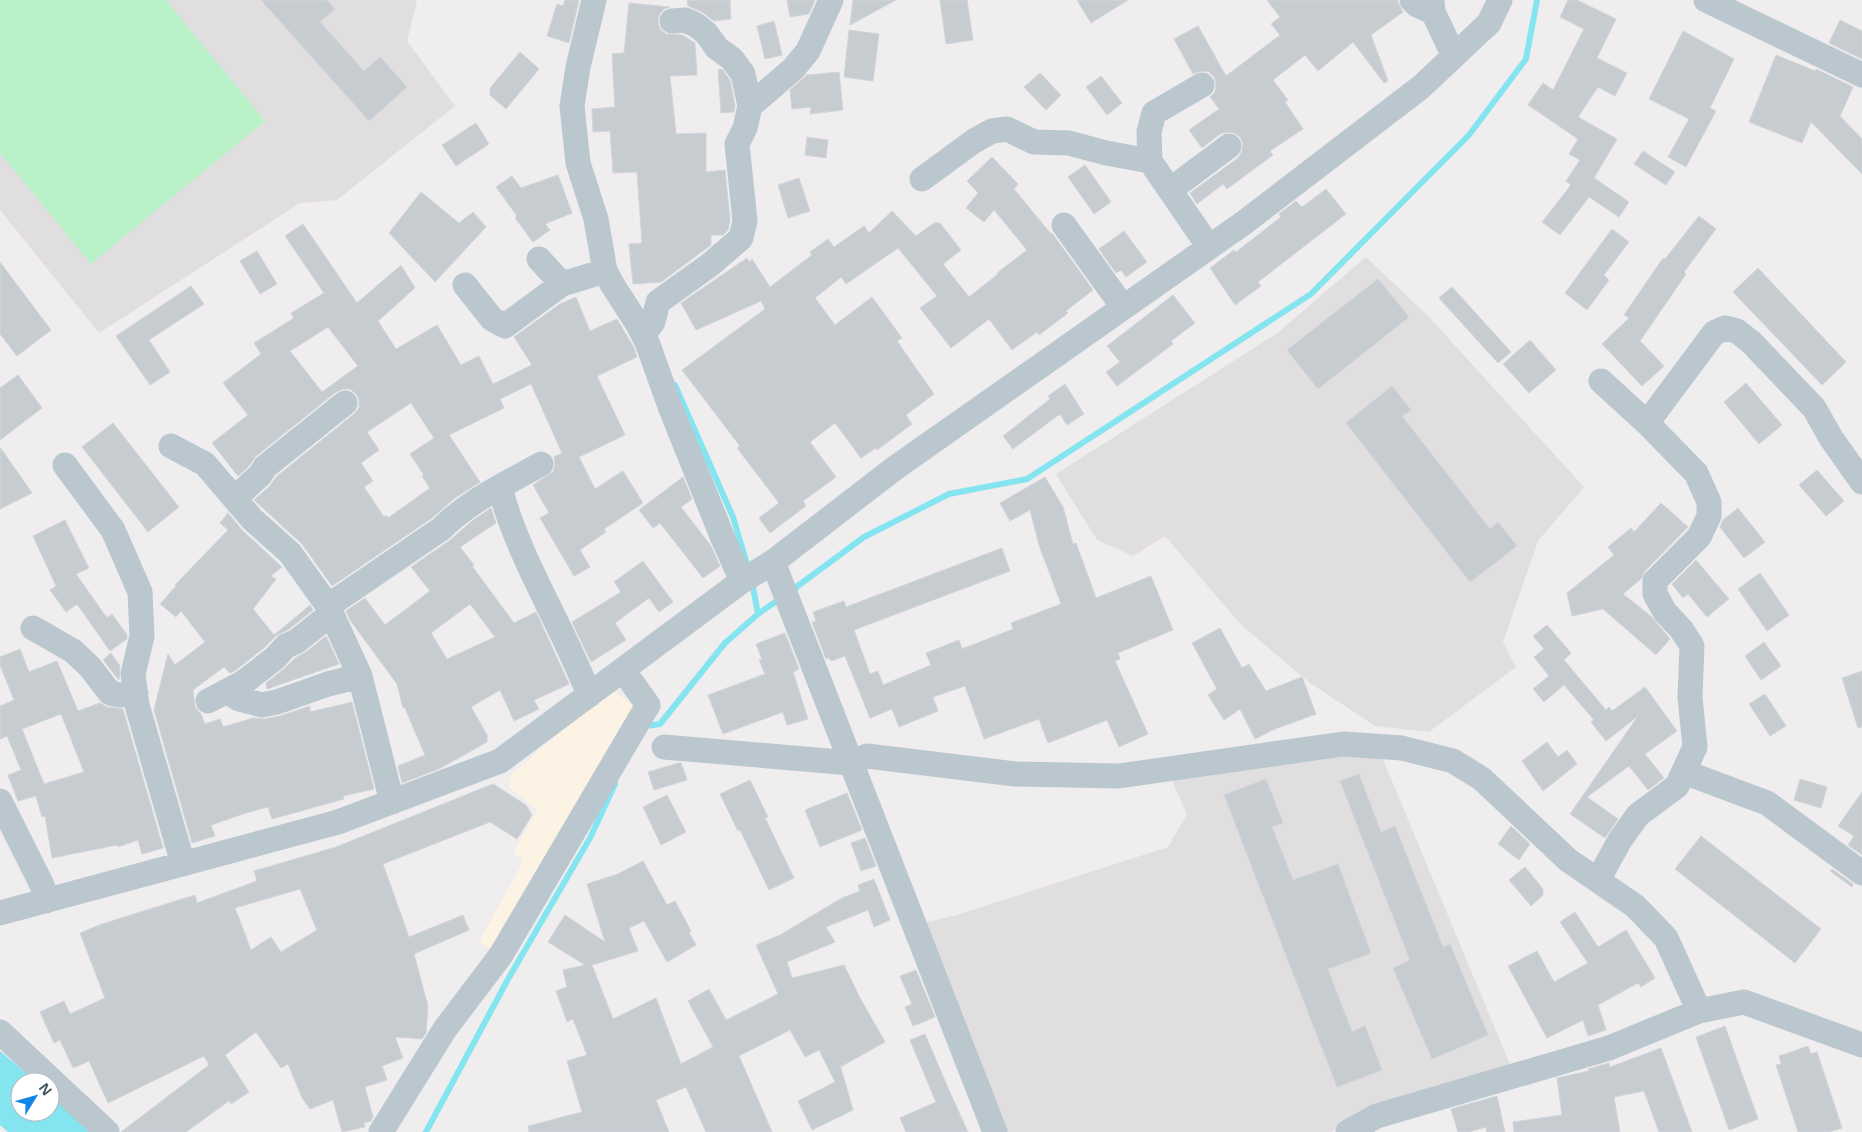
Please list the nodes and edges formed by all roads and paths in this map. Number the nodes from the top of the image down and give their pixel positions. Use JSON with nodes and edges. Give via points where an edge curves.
{"nodes":[{"id":1,"x":594,"y":0,"type":"edge"},
{"id":2,"x":830,"y":0,"type":"edge"},
{"id":3,"x":1500,"y":0,"type":"edge"},
{"id":4,"x":1706,"y":0,"type":"edge"},
{"id":5,"x":1426,"y":4,"type":"edge"},
{"id":6,"x":678,"y":14,"type":"edge"},
{"id":7,"x":1454,"y":56,"type":"junction"},
{"id":8,"x":1862,"y":75,"type":"edge"},
{"id":9,"x":1202,"y":85,"type":"dead end"},
{"id":10,"x":750,"y":106,"type":"junction"},
{"id":11,"x":1230,"y":146,"type":"dead end"},
{"id":12,"x":1150,"y":161,"type":"junction"},
{"id":13,"x":922,"y":179,"type":"dead end"},
{"id":14,"x":1170,"y":190,"type":"junction"},
{"id":15,"x":1064,"y":225,"type":"dead end"},
{"id":16,"x":1209,"y":247,"type":"junction"},
{"id":17,"x":539,"y":259,"type":"dead end"},
{"id":18,"x":605,"y":271,"type":"junction"},
{"id":19,"x":562,"y":284,"type":"junction"},
{"id":20,"x":465,"y":285,"type":"dead end"},
{"id":21,"x":1123,"y":307,"type":"junction"},
{"id":22,"x":648,"y":329,"type":"junction"},
{"id":23,"x":1601,"y":381,"type":"dead end"},
{"id":24,"x":345,"y":403,"type":"dead end"},
{"id":25,"x":1647,"y":423,"type":"junction"},
{"id":26,"x":171,"y":446,"type":"dead end"},
{"id":27,"x":540,"y":464,"type":"dead end"},
{"id":28,"x":66,"y":465,"type":"dead end"},
{"id":29,"x":1862,"y":482,"type":"edge"},
{"id":30,"x":500,"y":488,"type":"junction"},
{"id":31,"x":235,"y":498,"type":"junction"},
{"id":32,"x":759,"y":576,"type":"junction"},
{"id":33,"x":330,"y":609,"type":"junction"},
{"id":34,"x":33,"y":628,"type":"dead end"},
{"id":35,"x":623,"y":670,"type":"junction"},
{"id":36,"x":360,"y":676,"type":"junction"},
{"id":37,"x":136,"y":694,"type":"junction"},
{"id":38,"x":589,"y":695,"type":"junction"},
{"id":39,"x":664,"y":747,"type":"dead end"},
{"id":40,"x":851,"y":763,"type":"junction"},
{"id":41,"x":1684,"y":772,"type":"junction"},
{"id":42,"x":0,"y":802,"type":"edge"},
{"id":43,"x":392,"y":802,"type":"junction"},
{"id":44,"x":182,"y":864,"type":"junction"},
{"id":45,"x":1862,"y":873,"type":"edge"},
{"id":46,"x":1598,"y":880,"type":"junction"},
{"id":47,"x":46,"y":901,"type":"junction"},
{"id":48,"x":0,"y":913,"type":"edge"},
{"id":49,"x":1699,"y":1011,"type":"junction"},
{"id":50,"x":0,"y":1032,"type":"edge"},
{"id":51,"x":1862,"y":1046,"type":"edge"},
{"id":52,"x":107,"y":1132,"type":"edge"},
{"id":53,"x":381,"y":1132,"type":"edge"},
{"id":54,"x":995,"y":1132,"type":"edge"},
{"id":55,"x":1348,"y":1132,"type":"edge"}],
"edges":[{"from":1,"to":18,"type":"street","via":[[572,106],[578,163],[596,219]]},
{"from":2,"to":10,"type":"street","via":[[808,51],[793,69]]},
{"from":3,"to":7,"type":"street","via":[[1489,23]]},
{"from":4,"to":8,"type":"street"},
{"from":5,"to":7,"type":"street"},
{"from":6,"to":10,"type":"street","via":[[706,33],[717,48],[732,59],[743,74]]},
{"from":7,"to":16,"type":"street","via":[[1421,87]]},
{"from":9,"to":12,"type":"street","via":[[1154,113],[1149,132]]},
{"from":10,"to":22,"type":"street","via":[[745,128],[736,144],[745,220],[742,238],[658,302]]},
{"from":11,"to":14,"type":"street"},
{"from":12,"to":13,"type":"street","via":[[1069,143],[1034,142],[1007,129],[992,131],[974,141]]},
{"from":12,"to":14,"type":"street"},
{"from":14,"to":16,"type":"street"},
{"from":15,"to":21,"type":"street"},
{"from":16,"to":21,"type":"street"},
{"from":17,"to":19,"type":"street"},
{"from":18,"to":19,"type":"street"},
{"from":18,"to":22,"type":"street"},
{"from":19,"to":20,"type":"street","via":[[505,326],[492,319]]},
{"from":21,"to":32,"type":"street","via":[[895,468]]},
{"from":22,"to":32,"type":"street","via":[[722,536]]},
{"from":23,"to":25,"type":"street"},
{"from":24,"to":31,"type":"street","via":[[265,467]]},
{"from":25,"to":29,"type":"street","via":[[1714,334],[1725,328],[1737,331],[1814,408]]},
{"from":25,"to":41,"type":"street","via":[[1696,473],[1710,502],[1709,516],[1699,536],[1655,581],[1655,594],[1665,612],[1692,646],[1690,697],[1695,747]]},
{"from":26,"to":31,"type":"street","via":[[204,464]]},
{"from":27,"to":30,"type":"street"},
{"from":28,"to":37,"type":"street","via":[[113,530],[140,592],[142,636],[133,674]]},
{"from":30,"to":33,"type":"street","via":[[455,515],[441,529]]},
{"from":30,"to":38,"type":"street","via":[[528,561]]},
{"from":31,"to":33,"type":"street","via":[[252,519],[290,553]]},
{"from":32,"to":35,"type":"street"},
{"from":32,"to":40,"type":"street","via":[[790,608]]},
{"from":33,"to":36,"type":"street"},
{"from":33,"to":36,"type":"street","via":[[297,641],[286,646],[244,682],[218,696],[262,705]]},
{"from":34,"to":37,"type":"street","via":[[90,666],[110,693]]},
{"from":35,"to":38,"type":"street"},
{"from":35,"to":53,"type":"street","via":[[648,705],[501,955],[445,1029]]},
{"from":36,"to":43,"type":"street"},
{"from":37,"to":44,"type":"street"},
{"from":38,"to":43,"type":"street","via":[[500,761]]},
{"from":39,"to":40,"type":"street"},
{"from":40,"to":46,"type":"street","via":[[866,756],[1015,774],[1119,776],[1343,744],[1402,748],[1453,761],[1482,778],[1568,860]]},
{"from":40,"to":54,"type":"street"},
{"from":41,"to":45,"type":"street","via":[[1767,803]]},
{"from":41,"to":46,"type":"street","via":[[1677,786],[1638,815]]},
{"from":42,"to":47,"type":"street","via":[[42,885]]},
{"from":43,"to":44,"type":"street","via":[[338,822]]},
{"from":44,"to":47,"type":"street"},
{"from":46,"to":49,"type":"street","via":[[1635,906],[1666,938]]},
{"from":47,"to":48,"type":"street"},
{"from":49,"to":51,"type":"street","via":[[1744,1002]]},
{"from":49,"to":55,"type":"street","via":[[1609,1048],[1377,1116]]},
{"from":50,"to":52,"type":"street"}]}
